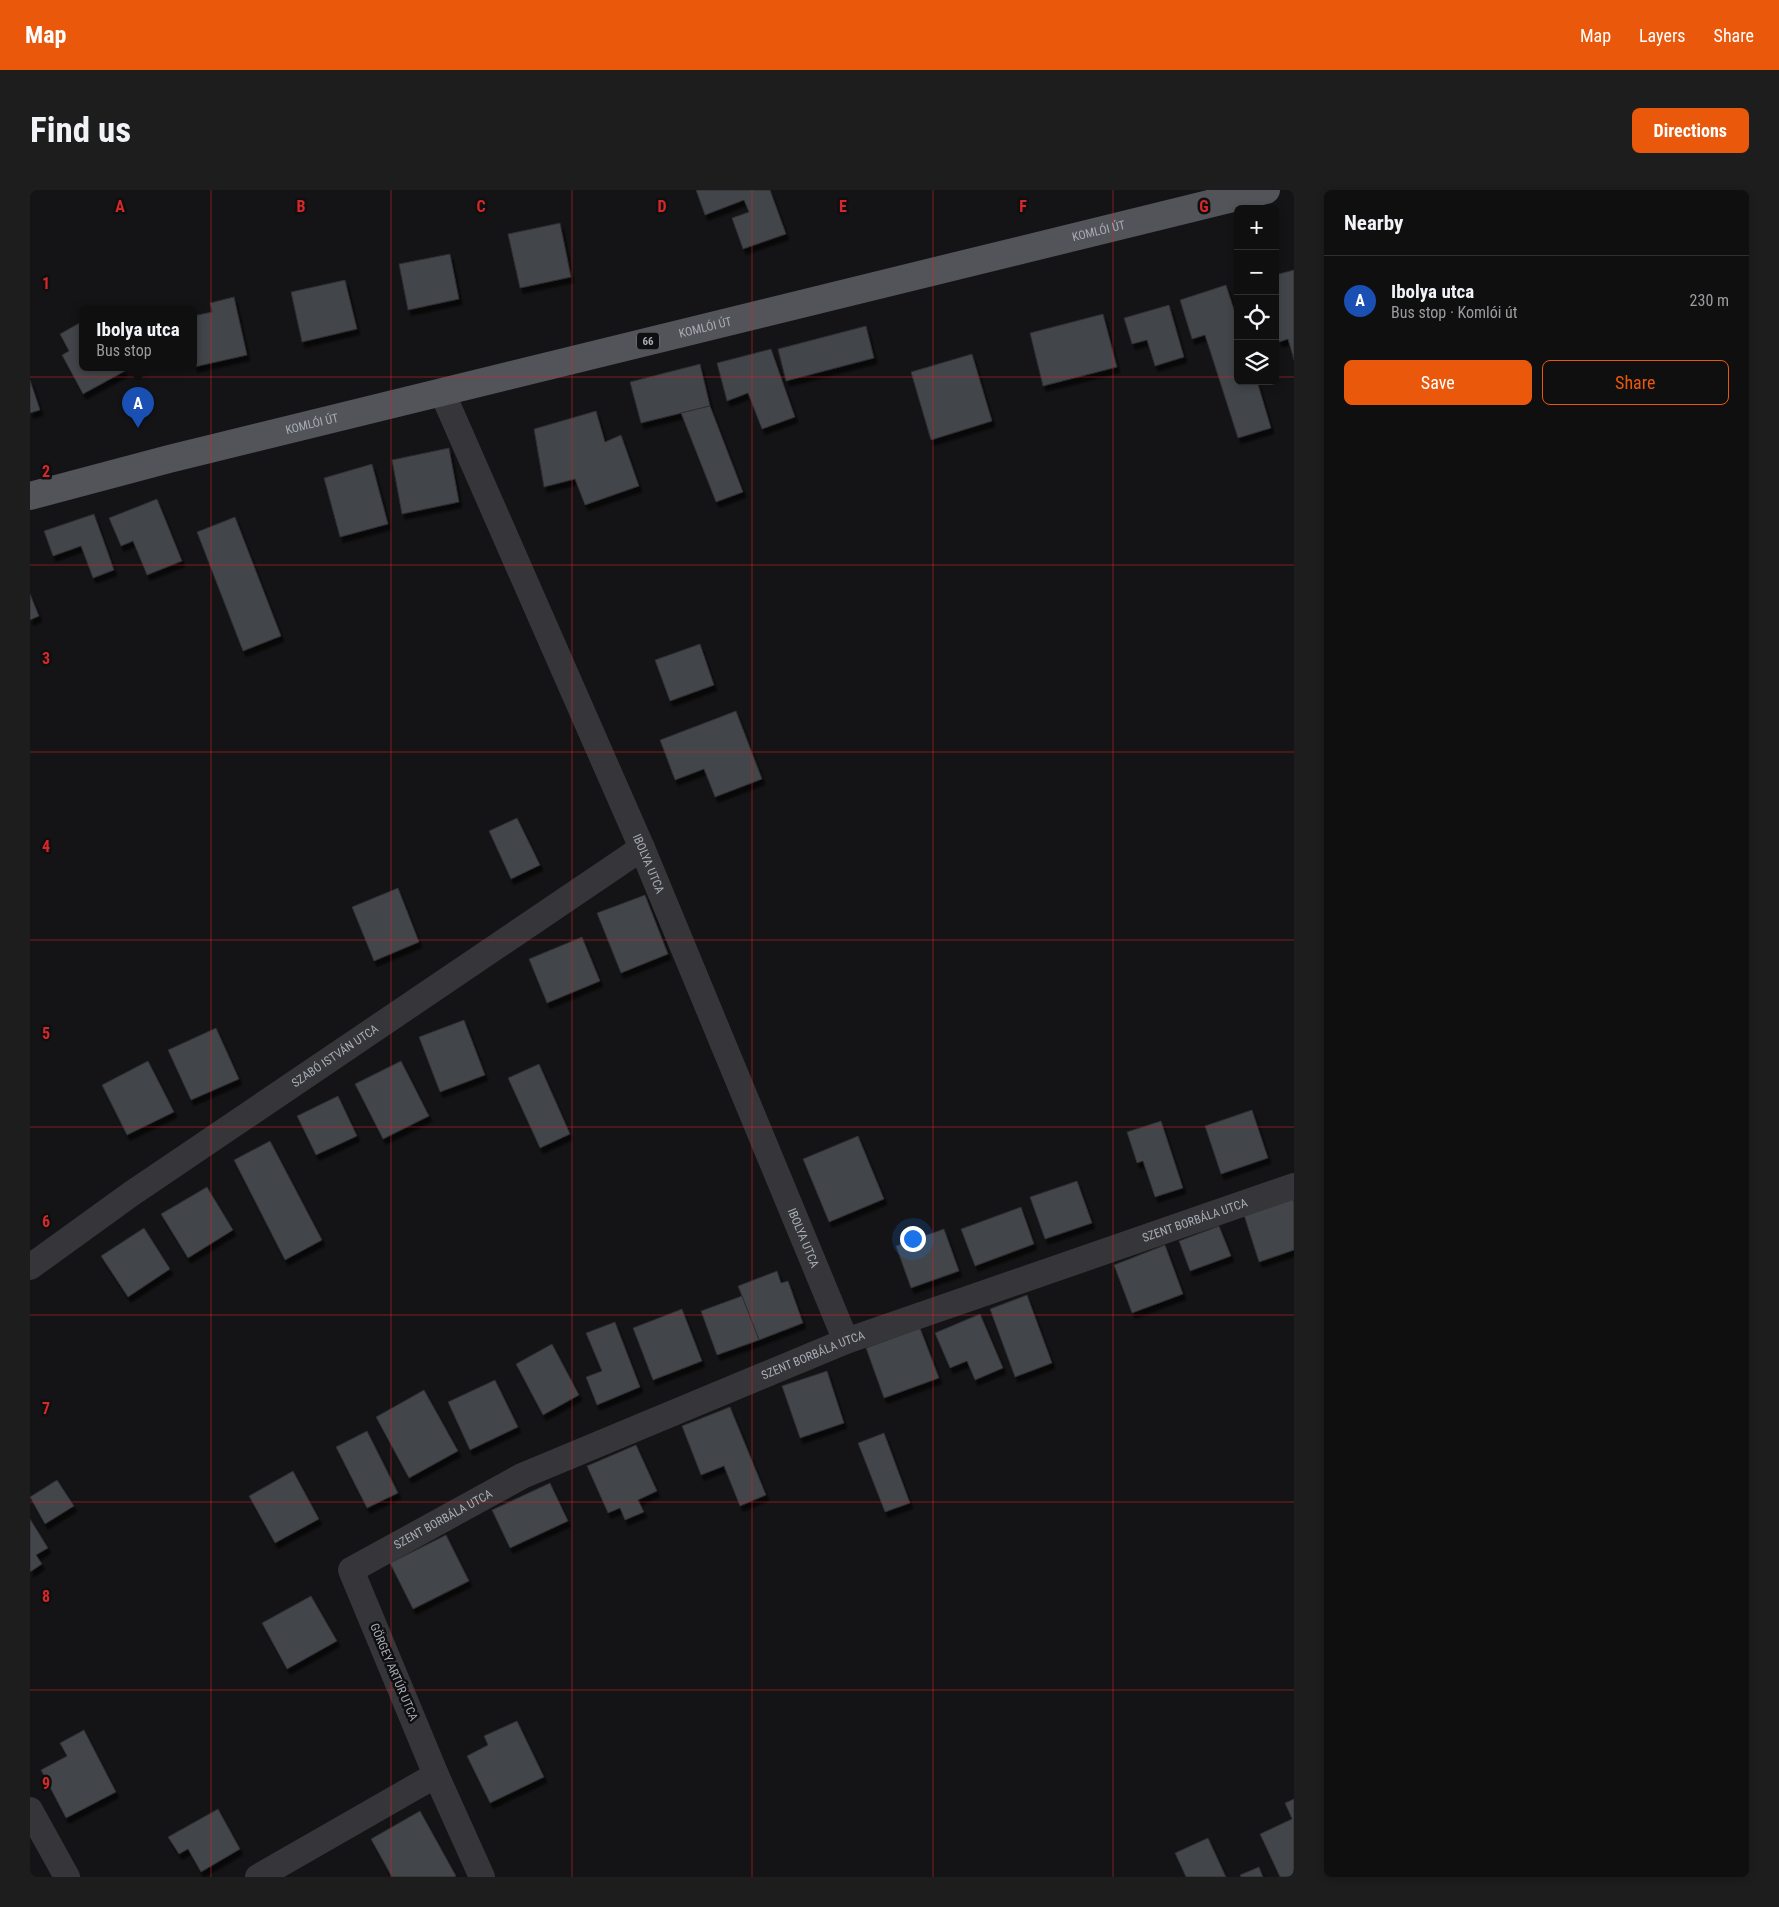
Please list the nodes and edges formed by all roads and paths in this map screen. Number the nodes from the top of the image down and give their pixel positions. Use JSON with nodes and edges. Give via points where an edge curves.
{"nodes":[{"id":1,"x":1266,"y":190,"type":"edge"},
{"id":2,"x":442,"y":392,"type":"junction"},
{"id":3,"x":30,"y":496,"type":"edge"},
{"id":4,"x":642,"y":848,"type":"junction"},
{"id":5,"x":1294,"y":1186,"type":"edge"},
{"id":6,"x":30,"y":1267,"type":"edge"},
{"id":7,"x":846,"y":1341,"type":"junction"},
{"id":8,"x":351,"y":1570,"type":"joint"},
{"id":9,"x":436,"y":1775,"type":"junction"},
{"id":10,"x":30,"y":1810,"type":"edge"},
{"id":11,"x":68,"y":1877,"type":"edge"},
{"id":12,"x":258,"y":1877,"type":"edge"},
{"id":13,"x":482,"y":1877,"type":"edge"}],
"edges":[{"from":1,"to":2,"type":"main road","name":"KOMLÓI ÚT","number":"66"},
{"from":2,"to":3,"type":"main road","name":"KOMLÓI ÚT","number":"66","via":[[170,458]]},
{"from":2,"to":4,"type":"street","name":"IBOLYA UTCA"},
{"from":4,"to":6,"type":"street","name":"SZABÓ ISTVÁN UTCA","via":[[132,1194]]},
{"from":4,"to":7,"type":"street","name":"IBOLYA UTCA"},
{"from":5,"to":7,"type":"street","name":"SZENT BORBÁLA UTCA"},
{"from":7,"to":8,"type":"street","name":"SZENT BORBÁLA UTCA","via":[[522,1476]]},
{"from":8,"to":9,"type":"street","name":"GÖRGEY ARTÚR UTCA"},
{"from":9,"to":12,"type":"street"},
{"from":9,"to":13,"type":"street","name":"GÖRGEY ARTÚR UTCA"},
{"from":10,"to":11,"type":"street"}]}
